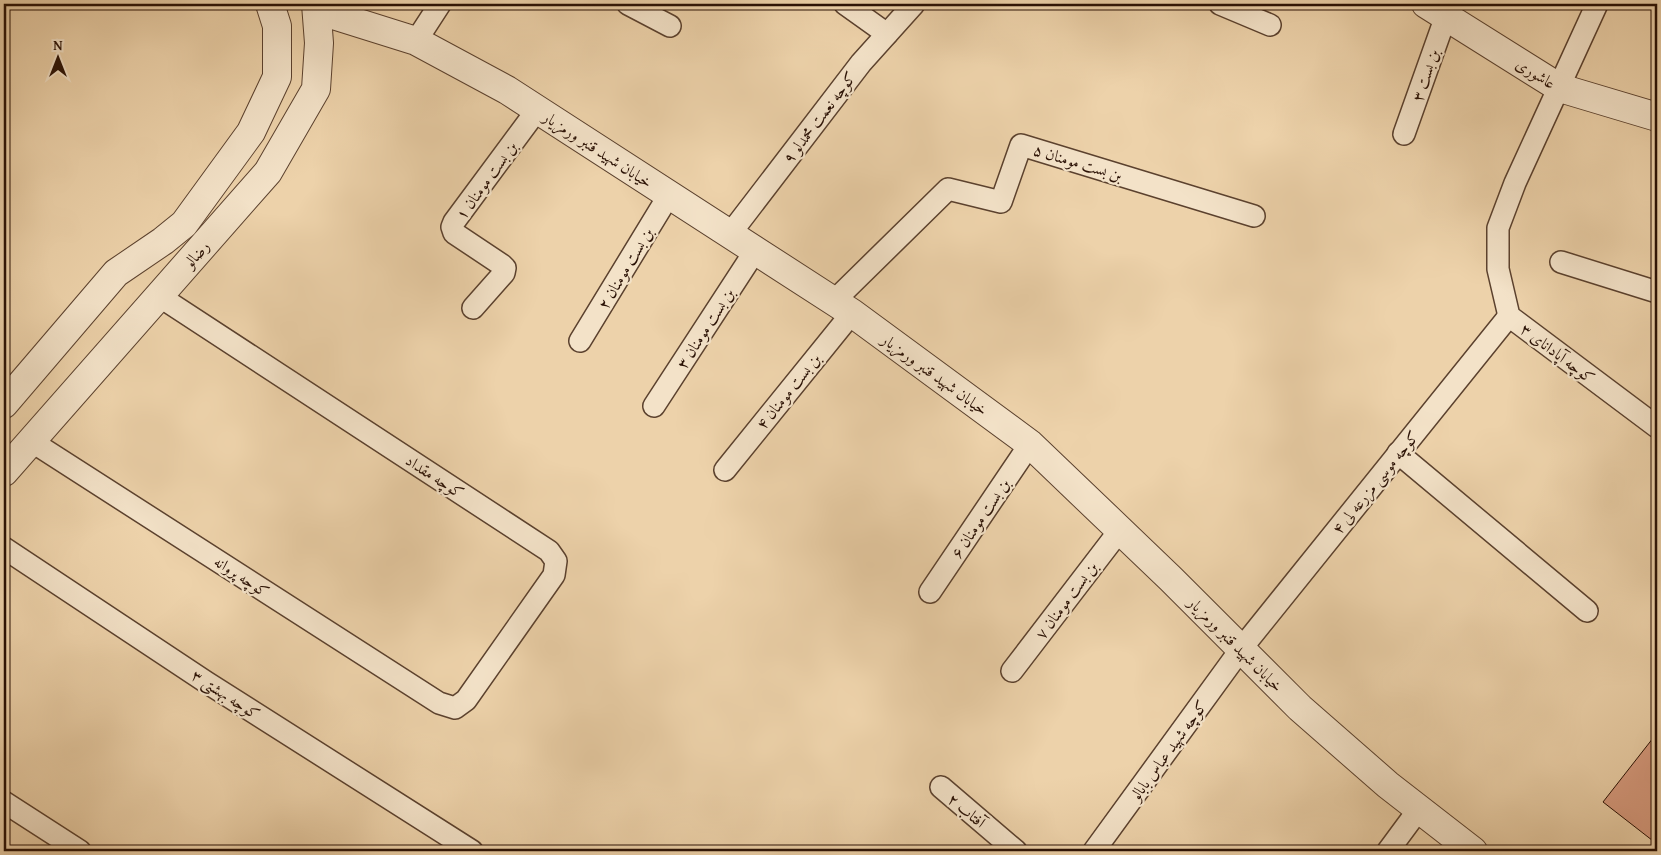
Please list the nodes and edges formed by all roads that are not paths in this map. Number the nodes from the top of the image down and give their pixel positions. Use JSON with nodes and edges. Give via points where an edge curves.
{"nodes":[{"id":1,"x":270,"y":4,"type":"edge"},
{"id":2,"x":440,"y":4,"type":"edge"},
{"id":3,"x":628,"y":4,"type":"edge"},
{"id":4,"x":844,"y":4,"type":"edge"},
{"id":5,"x":914,"y":4,"type":"edge"},
{"id":6,"x":1220,"y":4,"type":"edge"},
{"id":7,"x":1597,"y":4,"type":"edge"},
{"id":8,"x":317,"y":7,"type":"edge"},
{"id":9,"x":1436,"y":10,"type":"edge"},
{"id":10,"x":1270,"y":24,"type":"dead end"},
{"id":11,"x":670,"y":26,"type":"dead end"},
{"id":12,"x":887,"y":34,"type":"junction"},
{"id":13,"x":416,"y":41,"type":"junction"},
{"id":14,"x":1560,"y":88,"type":"junction"},
{"id":15,"x":537,"y":110,"type":"junction"},
{"id":16,"x":1657,"y":117,"type":"edge"},
{"id":17,"x":1404,"y":134,"type":"dead end"},
{"id":18,"x":669,"y":195,"type":"junction"},
{"id":19,"x":1254,"y":216,"type":"dead end"},
{"id":20,"x":730,"y":234,"type":"junction"},
{"id":21,"x":756,"y":251,"type":"junction"},
{"id":22,"x":1561,"y":262,"type":"dead end"},
{"id":23,"x":1657,"y":292,"type":"edge"},
{"id":24,"x":158,"y":296,"type":"junction"},
{"id":25,"x":843,"y":307,"type":"junction"},
{"id":26,"x":473,"y":308,"type":"dead end"},
{"id":27,"x":1509,"y":316,"type":"junction"},
{"id":28,"x":580,"y":341,"type":"dead end"},
{"id":29,"x":4,"y":404,"type":"edge"},
{"id":30,"x":654,"y":406,"type":"dead end"},
{"id":31,"x":1657,"y":426,"type":"edge"},
{"id":32,"x":32,"y":441,"type":"junction"},
{"id":33,"x":1030,"y":444,"type":"junction"},
{"id":34,"x":1398,"y":453,"type":"junction"},
{"id":35,"x":724,"y":470,"type":"dead end"},
{"id":36,"x":4,"y":472,"type":"edge"},
{"id":37,"x":1120,"y":530,"type":"junction"},
{"id":38,"x":4,"y":548,"type":"edge"},
{"id":39,"x":930,"y":592,"type":"dead end"},
{"id":40,"x":1587,"y":612,"type":"dead end"},
{"id":41,"x":1241,"y":649,"type":"junction"},
{"id":42,"x":1012,"y":671,"type":"dead end"},
{"id":43,"x":455,"y":708,"type":"joint"},
{"id":44,"x":941,"y":787,"type":"dead end"},
{"id":45,"x":4,"y":802,"type":"edge"},
{"id":46,"x":1419,"y":809,"type":"junction"},
{"id":47,"x":447,"y":844,"type":"edge"},
{"id":48,"x":80,"y":851,"type":"edge"},
{"id":49,"x":472,"y":851,"type":"edge"},
{"id":50,"x":1016,"y":851,"type":"edge"},
{"id":51,"x":1094,"y":851,"type":"edge"},
{"id":52,"x":1388,"y":851,"type":"edge"},
{"id":53,"x":1473,"y":851,"type":"edge"}],
"edges":[{"from":1,"to":29,"type":"street","name":"رضالو","via":[[277,26],[278,77],[251,132],[184,224],[116,273]]},
{"from":2,"to":13,"type":"street"},
{"from":3,"to":11,"type":"street"},
{"from":4,"to":12,"type":"street"},
{"from":5,"to":12,"type":"street","name":"کوچه نعمت محمدلو ۹"},
{"from":6,"to":10,"type":"street"},
{"from":7,"to":14,"type":"street","name":"کوچه آپادانای ۳"},
{"from":8,"to":13,"type":"street","name":"خیابان شهید قنبر ورمزیار"},
{"from":8,"to":24,"type":"street","name":"رضالو","via":[[320,43],[316,89],[268,172]]},
{"from":9,"to":14,"type":"street","name":"عاشوری"},
{"from":9,"to":17,"type":"street","name":"۳ بن بست"},
{"from":12,"to":20,"type":"street","name":"کوچه نعمت محمدلو ۹","via":[[861,63]]},
{"from":13,"to":15,"type":"street","name":"خیابان شهید قنبر ورمزیار","via":[[507,90]]},
{"from":14,"to":16,"type":"street","name":"عاشوری"},
{"from":14,"to":27,"type":"street","name":"کوچه آپادانای ۳","via":[[1515,183],[1498,228],[1498,269]]},
{"from":15,"to":18,"type":"street","name":"خیابان شهید قنبر ورمزیار"},
{"from":15,"to":26,"type":"street","name":"بن بست مومنان ۱","via":[[452,227],[454,233],[505,268]]},
{"from":18,"to":20,"type":"street","name":"خیابان شهید قنبر ورمزیار"},
{"from":18,"to":28,"type":"street","name":"۲ بن بست مومنان"},
{"from":19,"to":25,"type":"street","name":"۵ بن بست مومنان","via":[[1021,145],[1001,202],[948,189]]},
{"from":20,"to":21,"type":"street","name":"خیابان شهید قنبر ورمزیار"},
{"from":21,"to":25,"type":"street","name":"خیابان شهید قنبر ورمزیار"},
{"from":21,"to":30,"type":"street","name":"۳ بن بست مومنان"},
{"from":22,"to":23,"type":"street"},
{"from":24,"to":32,"type":"street","name":"رضالو"},
{"from":24,"to":43,"type":"street","name":"کوچه مقداد","via":[[549,551],[556,561],[554,575],[466,700]]},
{"from":25,"to":33,"type":"street","name":"خیابان شهید قنبر ورمزیار"},
{"from":25,"to":35,"type":"street","name":"۴ بن بست مومنان"},
{"from":27,"to":31,"type":"street","name":"کوچه آپادانای ۳"},
{"from":27,"to":34,"type":"street","name":"۴ کوچه موسی مزرعه لی"},
{"from":32,"to":36,"type":"street","name":"رضالو"},
{"from":32,"to":43,"type":"street","name":"کوچه پروانه","via":[[439,703]]},
{"from":33,"to":37,"type":"street","name":"خیابان شهید قنبر ورمزیار"},
{"from":33,"to":39,"type":"street","name":"۶ بن بست مومنان"},
{"from":34,"to":40,"type":"street"},
{"from":34,"to":41,"type":"street","name":"۴ کوچه موسی مزرعه لی"},
{"from":37,"to":41,"type":"street","name":"خیابان شهید قنبر ورمزیار"},
{"from":37,"to":42,"type":"street","name":"۷ بن بست مومنان"},
{"from":38,"to":47,"type":"street","name":"کوچه بهشتی ۳"},
{"from":41,"to":46,"type":"street","name":"خیابان شهید قنبر ورمزیار","via":[[1300,708]]},
{"from":41,"to":51,"type":"street","name":"کوچه شهید عباس بابالو"},
{"from":44,"to":50,"type":"street","name":"آفتاب ۲"},
{"from":45,"to":48,"type":"street"},
{"from":46,"to":52,"type":"street"},
{"from":46,"to":53,"type":"street","name":"خیابان شهید قنبر ورمزیار"},
{"from":47,"to":49,"type":"street","name":"کوچه بهشتی ۳"}]}
